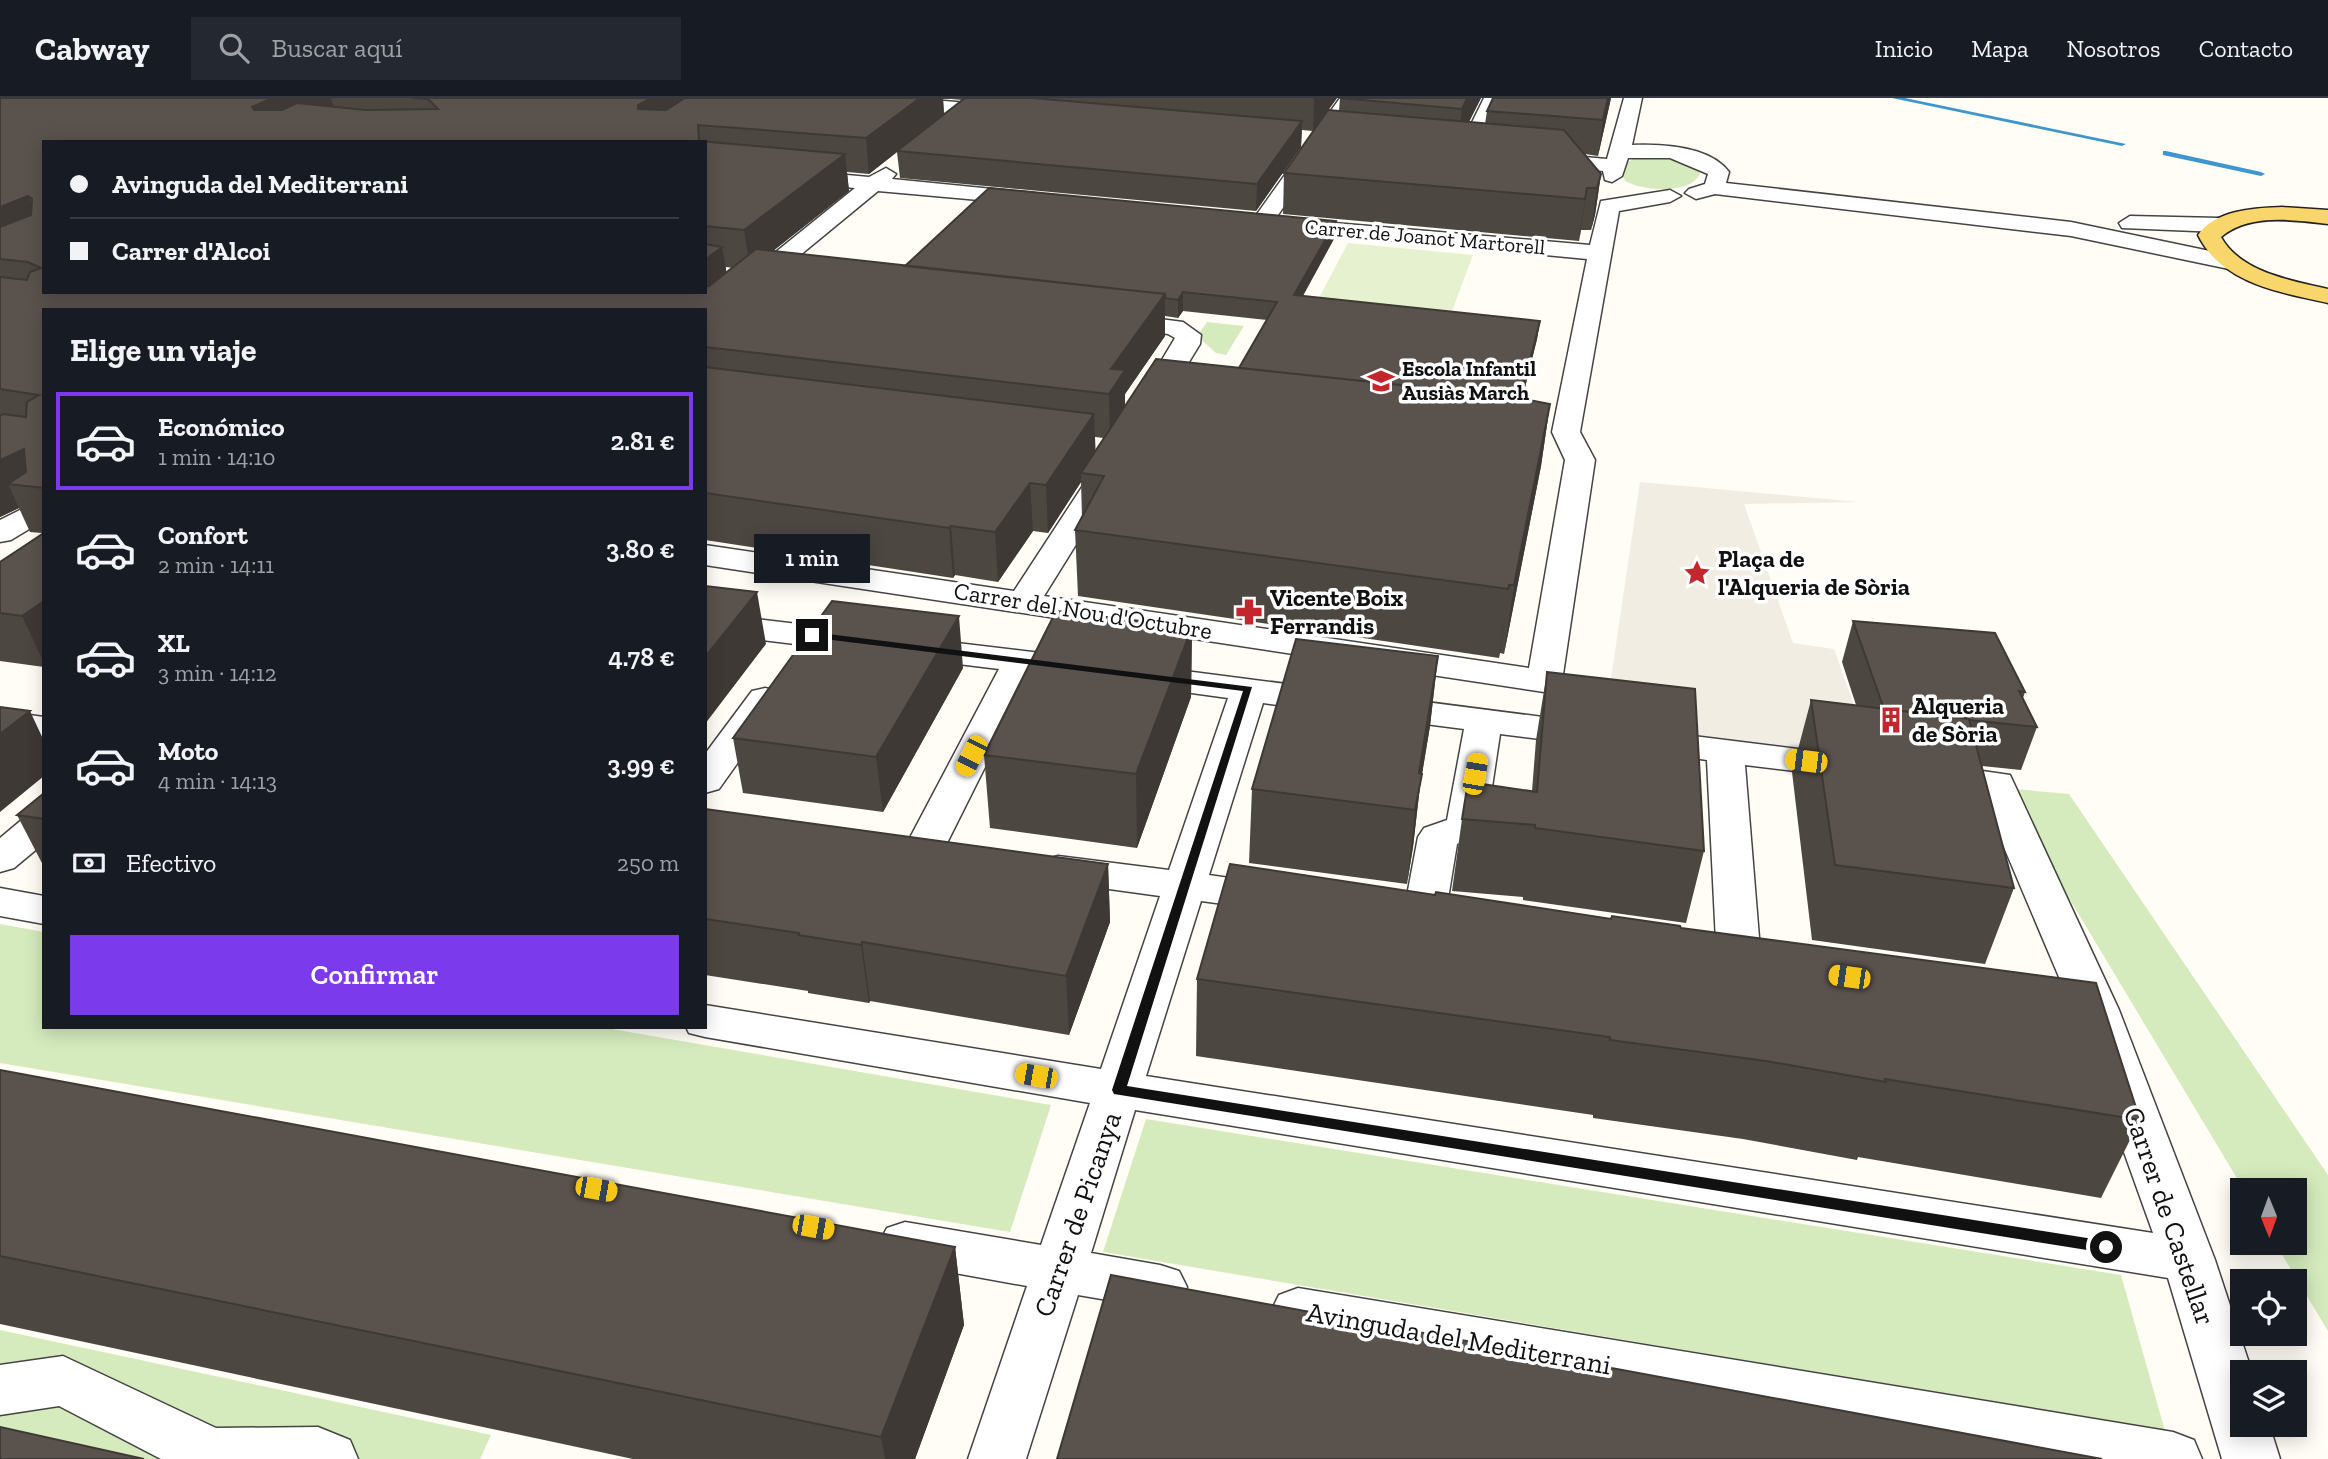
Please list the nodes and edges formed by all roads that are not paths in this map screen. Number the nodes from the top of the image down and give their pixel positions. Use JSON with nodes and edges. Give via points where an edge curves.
{"nodes":[{"id":1,"x":844,"y":98,"type":"edge"},
{"id":2,"x":1349,"y":98,"type":"edge"},
{"id":3,"x":1493,"y":98,"type":"edge"},
{"id":4,"x":1633,"y":98,"type":"edge"},
{"id":5,"x":975,"y":103,"type":"edge"},
{"id":6,"x":1023,"y":113,"type":"edge"},
{"id":7,"x":948,"y":125,"type":"edge"},
{"id":8,"x":1626,"y":133,"type":"junction"},
{"id":9,"x":1293,"y":137,"type":"edge"},
{"id":10,"x":1320,"y":140,"type":"junction"},
{"id":11,"x":1347,"y":142,"type":"edge"},
{"id":12,"x":1658,"y":150,"type":"junction"},
{"id":13,"x":1493,"y":155,"type":"edge"},
{"id":14,"x":1520,"y":158,"type":"edge"},
{"id":15,"x":906,"y":159,"type":"edge"},
{"id":16,"x":707,"y":167,"type":"edge"},
{"id":17,"x":1613,"y":177,"type":"junction"},
{"id":18,"x":1717,"y":180,"type":"junction"},
{"id":19,"x":874,"y":184,"type":"junction"},
{"id":20,"x":1055,"y":201,"type":"edge"},
{"id":21,"x":2324,"y":214,"type":"edge"},
{"id":22,"x":1235,"y":219,"type":"edge"},
{"id":23,"x":1263,"y":221,"type":"junction"},
{"id":24,"x":2219,"y":225,"type":"junction"},
{"id":25,"x":1601,"y":253,"type":"junction"},
{"id":26,"x":2229,"y":262,"type":"junction"},
{"id":27,"x":718,"y":275,"type":"edge"},
{"id":28,"x":754,"y":279,"type":"junction"},
{"id":29,"x":795,"y":284,"type":"edge"},
{"id":30,"x":2328,"y":296,"type":"edge"},
{"id":31,"x":1093,"y":318,"type":"edge"},
{"id":32,"x":707,"y":319,"type":"edge"},
{"id":33,"x":1183,"y":411,"type":"edge"},
{"id":34,"x":1123,"y":436,"type":"junction"},
{"id":35,"x":1541,"y":451,"type":"edge"},
{"id":36,"x":1577,"y":455,"type":"junction"},
{"id":37,"x":42,"y":508,"type":"edge"},
{"id":38,"x":0,"y":533,"type":"edge"},
{"id":39,"x":707,"y":555,"type":"edge"},
{"id":40,"x":1024,"y":602,"type":"junction"},
{"id":41,"x":707,"y":623,"type":"edge"},
{"id":42,"x":812,"y":635,"type":"junction"},
{"id":43,"x":1020,"y":662,"type":"junction"},
{"id":44,"x":1249,"y":689,"type":"junction"},
{"id":45,"x":1484,"y":720,"type":"junction"},
{"id":46,"x":0,"y":722,"type":"edge"},
{"id":47,"x":42,"y":729,"type":"edge"},
{"id":48,"x":1724,"y":752,"type":"junction"},
{"id":49,"x":710,"y":806,"type":"edge"},
{"id":50,"x":42,"y":824,"type":"edge"},
{"id":51,"x":882,"y":844,"type":"edge"},
{"id":52,"x":923,"y":850,"type":"junction"},
{"id":53,"x":965,"y":856,"type":"edge"},
{"id":54,"x":0,"y":859,"type":"edge"},
{"id":55,"x":1020,"y":863,"type":"edge"},
{"id":56,"x":1186,"y":886,"type":"junction"},
{"id":57,"x":0,"y":902,"type":"edge"},
{"id":58,"x":1319,"y":903,"type":"edge"},
{"id":59,"x":42,"y":910,"type":"edge"},
{"id":60,"x":1465,"y":923,"type":"edge"},
{"id":61,"x":1698,"y":956,"type":"edge"},
{"id":62,"x":1739,"y":962,"type":"junction"},
{"id":63,"x":1780,"y":968,"type":"edge"},
{"id":64,"x":707,"y":1021,"type":"edge"},
{"id":65,"x":1119,"y":1090,"type":"junction"},
{"id":66,"x":864,"y":1236,"type":"edge"},
{"id":67,"x":2189,"y":1260,"type":"junction"},
{"id":68,"x":1057,"y":1270,"type":"junction"},
{"id":69,"x":0,"y":1390,"type":"edge"},
{"id":70,"x":329,"y":1459,"type":"edge"},
{"id":71,"x":996,"y":1459,"type":"edge"},
{"id":72,"x":2173,"y":1459,"type":"edge"},
{"id":73,"x":2251,"y":1459,"type":"edge"}],
"edges":[{"from":1,"to":5,"type":"street"},
{"from":2,"to":10,"type":"street"},
{"from":3,"to":13,"type":"street","via":[[1460,152]]},
{"from":4,"to":8,"type":"street"},
{"from":5,"to":6,"type":"street"},
{"from":5,"to":7,"type":"street"},
{"from":8,"to":12,"type":"street"},
{"from":8,"to":17,"type":"street"},
{"from":9,"to":10,"type":"street"},
{"from":10,"to":11,"type":"street"},
{"from":10,"to":23,"type":"street"},
{"from":12,"to":17,"type":"street"},
{"from":12,"to":18,"type":"street","via":[[1690,157]]},
{"from":14,"to":17,"type":"street"},
{"from":15,"to":19,"type":"street"},
{"from":16,"to":19,"type":"street"},
{"from":17,"to":18,"type":"street","via":[[1670,196],[1702,193]]},
{"from":17,"to":25,"type":"street"},
{"from":18,"to":24,"type":"street","via":[[2068,218]]},
{"from":18,"to":26,"type":"street","via":[[2071,229]]},
{"from":19,"to":20,"type":"street"},
{"from":19,"to":28,"type":"street"},
{"from":21,"to":24,"type":"main road","via":[[2252,217]]},
{"from":22,"to":23,"type":"street","name":"Carrer de Joanot Martorell"},
{"from":23,"to":25,"type":"street","name":"Carrer de Joanot Martorell"},
{"from":24,"to":26,"type":"main road","via":[[2209,235],[2212,248]]},
{"from":25,"to":36,"type":"street","via":[[1566,432]]},
{"from":26,"to":30,"type":"main road","via":[[2257,276]]},
{"from":27,"to":28,"type":"street"},
{"from":28,"to":29,"type":"street"},
{"from":28,"to":32,"type":"street"},
{"from":31,"to":34,"type":"street","via":[[1174,327],[1188,335],[1187,344]]},
{"from":33,"to":34,"type":"street"},
{"from":34,"to":40,"type":"street"},
{"from":35,"to":36,"type":"street"},
{"from":36,"to":40,"type":"street","name":"Carrer del Nou d'Octubre","via":[[1580,460],[1544,681]]},
{"from":37,"to":38,"type":"street"},
{"from":39,"to":40,"type":"street","name":"Carrer del Nou d'Octubre"},
{"from":41,"to":42,"type":"street"},
{"from":42,"to":43,"type":"street"},
{"from":42,"to":49,"type":"street"},
{"from":43,"to":44,"type":"street"},
{"from":43,"to":52,"type":"street"},
{"from":44,"to":45,"type":"street"},
{"from":44,"to":56,"type":"street","name":"Carrer de Picanya"},
{"from":45,"to":48,"type":"street"},
{"from":45,"to":60,"type":"street","via":[[1466,827],[1438,837],[1405,914]]},
{"from":46,"to":47,"type":"street"},
{"from":48,"to":62,"type":"street"},
{"from":48,"to":67,"type":"street","name":"Carrer de Castellar","via":[[1996,783],[2075,1007]]},
{"from":50,"to":54,"type":"street"},
{"from":51,"to":52,"type":"street"},
{"from":52,"to":53,"type":"street"},
{"from":55,"to":56,"type":"street"},
{"from":56,"to":58,"type":"street"},
{"from":56,"to":65,"type":"street","name":"Carrer de Picanya"},
{"from":57,"to":59,"type":"street"},
{"from":61,"to":62,"type":"street"},
{"from":62,"to":63,"type":"street"},
{"from":64,"to":65,"type":"street"},
{"from":65,"to":67,"type":"street"},
{"from":65,"to":68,"type":"street","name":"Carrer de Picanya"},
{"from":66,"to":68,"type":"street","name":"Avinguda del Mediterrani"},
{"from":67,"to":73,"type":"street","name":"Carrer de Castellar"},
{"from":68,"to":71,"type":"street","name":"Carrer de Picanya"},
{"from":68,"to":72,"type":"street","name":"Avinguda del Mediterrani"},
{"from":69,"to":70,"type":"street","via":[[64,1381],[211,1455],[318,1454]]}]}
